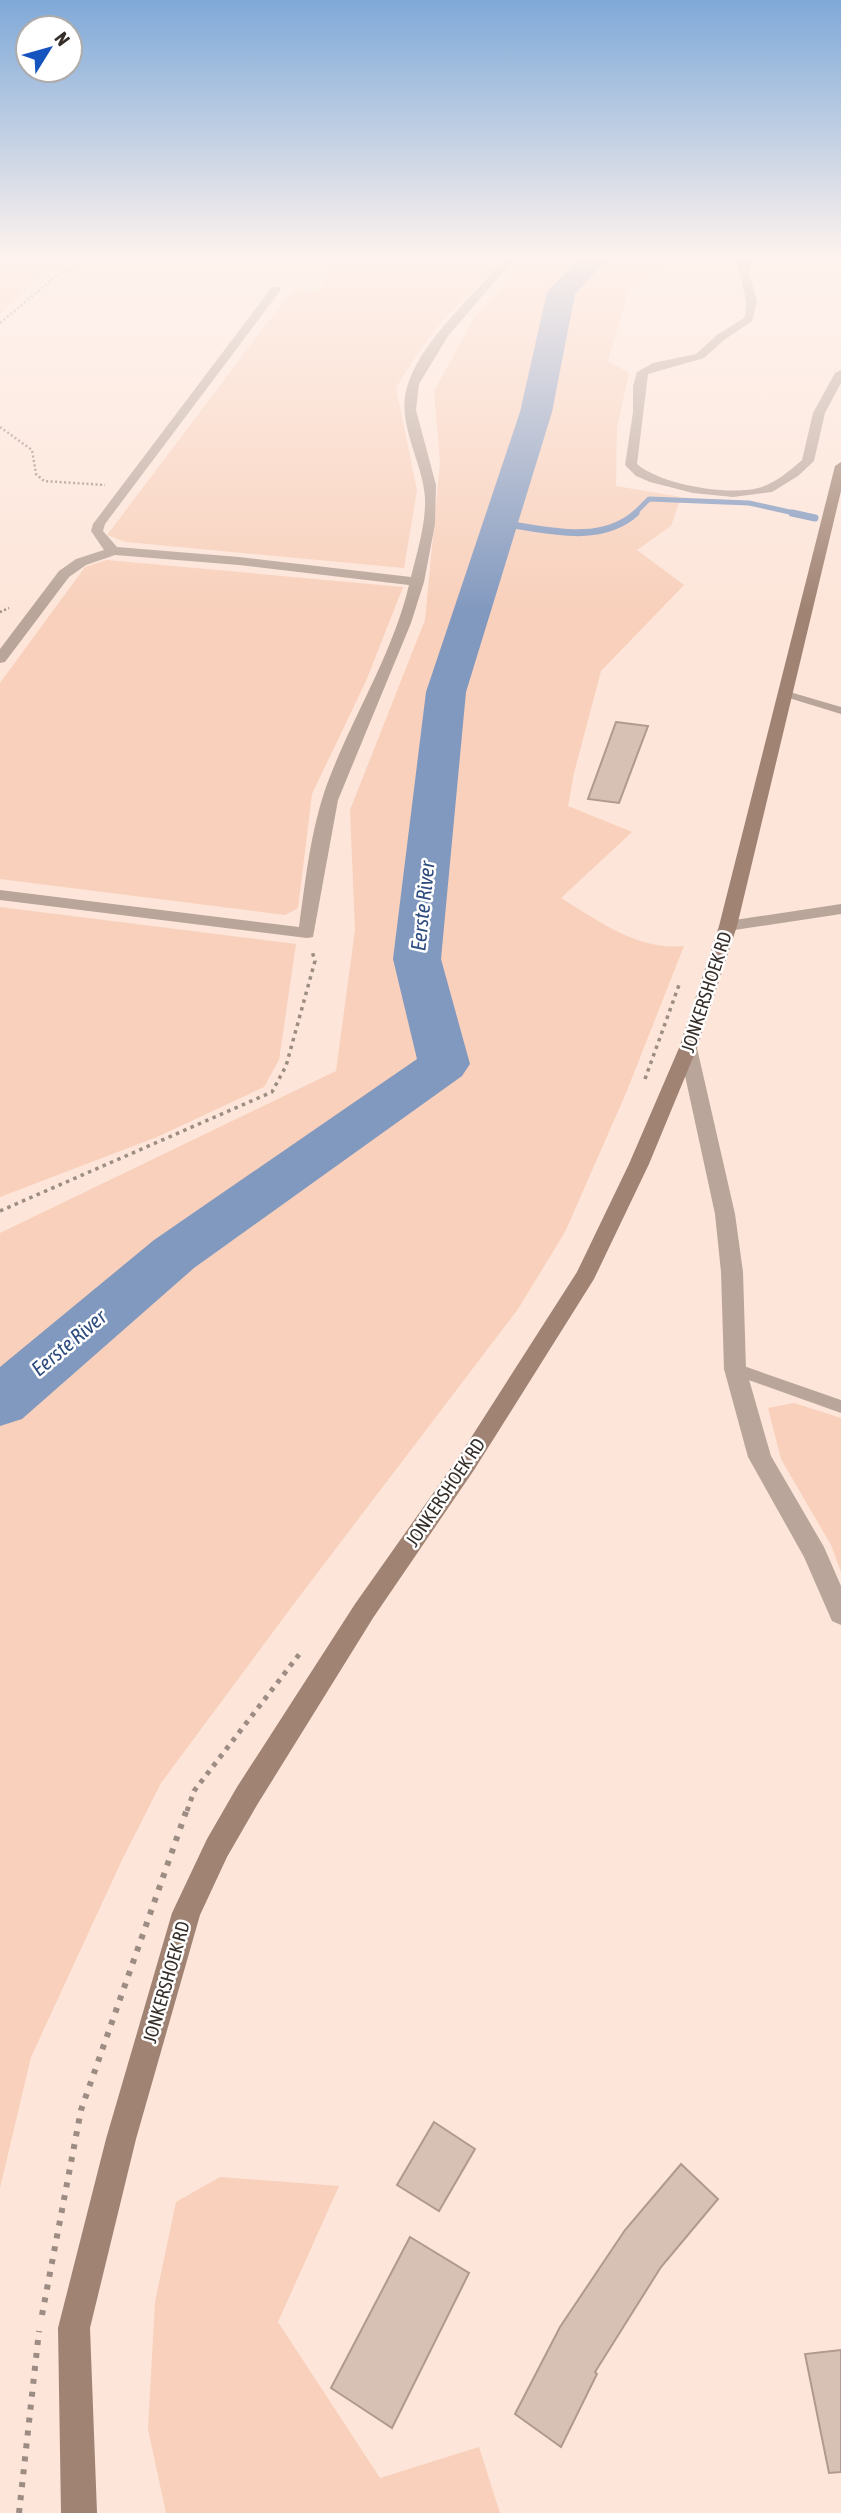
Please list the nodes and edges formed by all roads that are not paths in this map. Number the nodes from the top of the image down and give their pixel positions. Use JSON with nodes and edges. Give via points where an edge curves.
{"nodes":[{"id":1,"x":210,"y":376,"type":"edge"},
{"id":2,"x":418,"y":376,"type":"edge"},
{"id":3,"x":642,"y":376,"type":"edge"},
{"id":4,"x":839,"y":376,"type":"edge"},
{"id":5,"x":841,"y":466,"type":"edge"},
{"id":6,"x":114,"y":551,"type":"junction"},
{"id":7,"x":417,"y":582,"type":"junction"},
{"id":8,"x":0,"y":659,"type":"edge"},
{"id":9,"x":783,"y":693,"type":"junction"},
{"id":10,"x":841,"y":711,"type":"edge"},
{"id":11,"x":0,"y":895,"type":"edge"},
{"id":12,"x":841,"y":909,"type":"edge"},
{"id":13,"x":728,"y":926,"type":"junction"},
{"id":14,"x":688,"y":1048,"type":"junction"},
{"id":15,"x":735,"y":1369,"type":"junction"},
{"id":16,"x":841,"y":1407,"type":"edge"},
{"id":17,"x":841,"y":1614,"type":"edge"},
{"id":18,"x":79,"y":2513,"type":"edge"}],
"edges":[{"from":1,"to":6,"type":"street","via":[[99,524],[97,531]]},
{"from":2,"to":7,"type":"street","via":[[412,387],[412,415],[431,498]]},
{"from":3,"to":4,"type":"street","via":[[631,465],[636,472],[700,489],[747,493],[768,489],[808,461],[820,413]]},
{"from":5,"to":9,"type":"street","name":"JONKERSHOEK RD"},
{"from":6,"to":7,"type":"street"},
{"from":6,"to":8,"type":"street","via":[[81,562],[64,574]]},
{"from":7,"to":11,"type":"street","via":[[395,651],[328,803],[307,933]]},
{"from":9,"to":10,"type":"lane"},
{"from":9,"to":13,"type":"street","name":"JONKERSHOEK RD"},
{"from":12,"to":13,"type":"street"},
{"from":13,"to":14,"type":"street","name":"JONKERSHOEK RD"},
{"from":14,"to":15,"type":"street","via":[[725,1214]]},
{"from":14,"to":18,"type":"street","name":"JONKERSHOEK RD","via":[[587,1274],[247,1796],[186,1913],[121,2139],[74,2328]]},
{"from":15,"to":16,"type":"lane"},
{"from":15,"to":17,"type":"street","via":[[760,1457],[816,1554]]}]}
